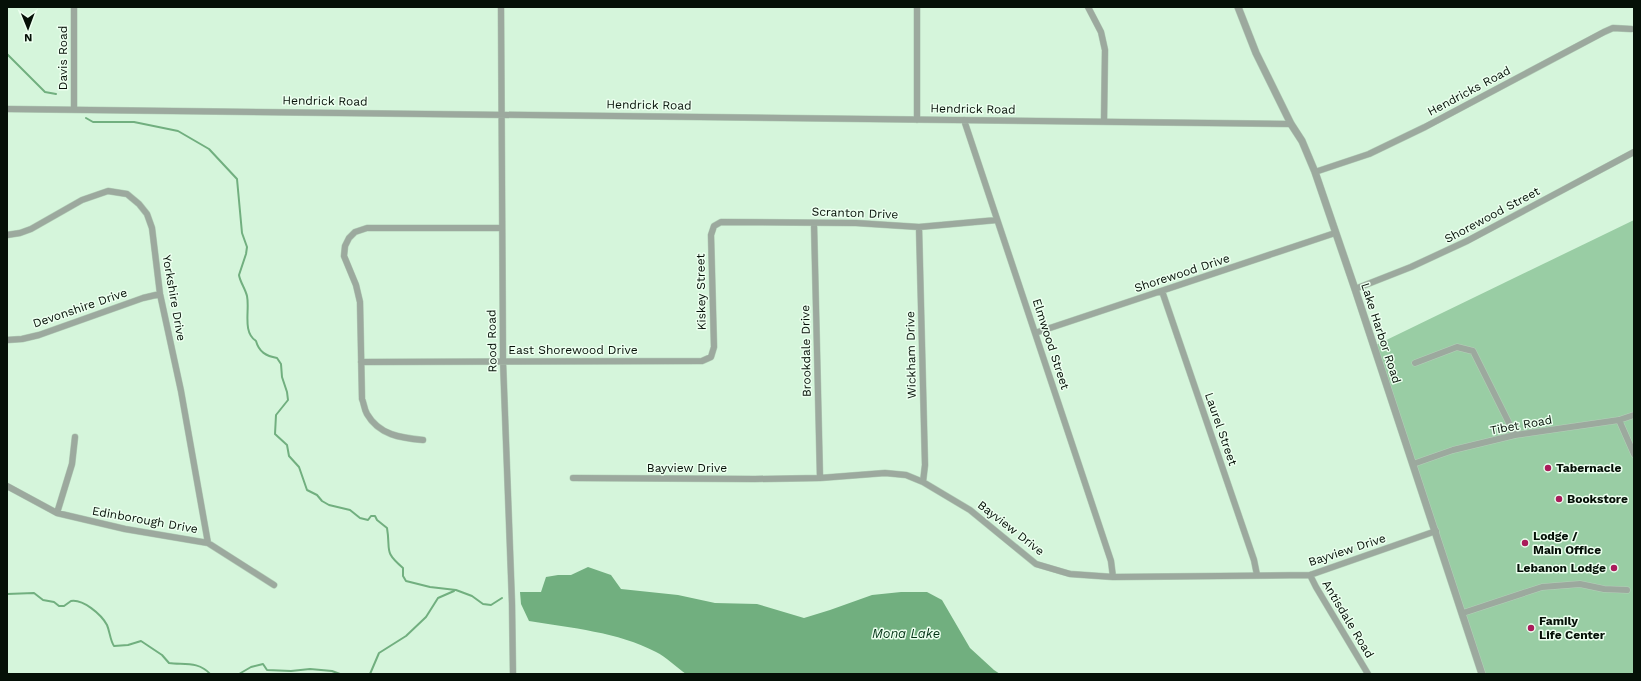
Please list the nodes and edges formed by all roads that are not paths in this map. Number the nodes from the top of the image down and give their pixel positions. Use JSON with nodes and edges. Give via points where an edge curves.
{"nodes":[{"id":1,"x":74,"y":7,"type":"edge"},
{"id":2,"x":501,"y":7,"type":"edge"},
{"id":3,"x":917,"y":7,"type":"edge"},
{"id":4,"x":1088,"y":7,"type":"edge"},
{"id":5,"x":1238,"y":7,"type":"edge"},
{"id":6,"x":1633,"y":28,"type":"edge"},
{"id":7,"x":7,"y":108,"type":"edge"},
{"id":8,"x":74,"y":108,"type":"junction"},
{"id":9,"x":502,"y":114,"type":"junction"},
{"id":10,"x":917,"y":120,"type":"junction"},
{"id":11,"x":964,"y":120,"type":"junction"},
{"id":12,"x":1104,"y":122,"type":"junction"},
{"id":13,"x":1291,"y":124,"type":"junction"},
{"id":14,"x":1634,"y":152,"type":"edge"},
{"id":15,"x":1315,"y":172,"type":"junction"},
{"id":16,"x":997,"y":220,"type":"junction"},
{"id":17,"x":814,"y":223,"type":"junction"},
{"id":18,"x":714,"y":226,"type":"joint"},
{"id":19,"x":919,"y":227,"type":"junction"},
{"id":20,"x":502,"y":228,"type":"junction"},
{"id":21,"x":1335,"y":233,"type":"junction"},
{"id":22,"x":7,"y":235,"type":"edge"},
{"id":23,"x":1355,"y":289,"type":"junction"},
{"id":24,"x":1162,"y":291,"type":"junction"},
{"id":25,"x":160,"y":294,"type":"junction"},
{"id":26,"x":1035,"y":333,"type":"junction"},
{"id":27,"x":7,"y":340,"type":"edge"},
{"id":28,"x":711,"y":357,"type":"joint"},
{"id":29,"x":503,"y":361,"type":"junction"},
{"id":30,"x":361,"y":362,"type":"junction"},
{"id":31,"x":1414,"y":362,"type":"dead end"},
{"id":32,"x":1634,"y":415,"type":"edge"},
{"id":33,"x":1619,"y":420,"type":"junction"},
{"id":34,"x":1514,"y":435,"type":"junction"},
{"id":35,"x":75,"y":437,"type":"dead end"},
{"id":36,"x":423,"y":440,"type":"dead end"},
{"id":37,"x":1634,"y":454,"type":"edge"},
{"id":38,"x":1413,"y":464,"type":"junction"},
{"id":39,"x":573,"y":478,"type":"dead end"},
{"id":40,"x":820,"y":478,"type":"junction"},
{"id":41,"x":923,"y":482,"type":"junction"},
{"id":42,"x":7,"y":486,"type":"edge"},
{"id":43,"x":57,"y":513,"type":"junction"},
{"id":44,"x":1436,"y":531,"type":"junction"},
{"id":45,"x":208,"y":543,"type":"junction"},
{"id":46,"x":1257,"y":575,"type":"junction"},
{"id":47,"x":1310,"y":575,"type":"junction"},
{"id":48,"x":1113,"y":577,"type":"junction"},
{"id":49,"x":274,"y":585,"type":"dead end"},
{"id":50,"x":1627,"y":590,"type":"dead end"},
{"id":51,"x":1463,"y":613,"type":"junction"},
{"id":52,"x":513,"y":674,"type":"edge"},
{"id":53,"x":1368,"y":674,"type":"edge"},
{"id":54,"x":1482,"y":674,"type":"edge"}],
"edges":[{"from":1,"to":8,"type":"street","name":"Davis Road"},
{"from":2,"to":9,"type":"street","name":"Rood Road"},
{"from":3,"to":10,"type":"street"},
{"from":4,"to":12,"type":"street","via":[[1105,50]]},
{"from":5,"to":13,"type":"street","name":"Lake Harbor Road","via":[[1256,53]]},
{"from":6,"to":15,"type":"street","name":"Hendricks Road","via":[[1613,28],[1604,32],[1369,154]]},
{"from":7,"to":8,"type":"street","name":"Hendrick Road"},
{"from":8,"to":9,"type":"street","name":"Hendrick Road"},
{"from":9,"to":10,"type":"street","name":"Hendrick Road"},
{"from":9,"to":20,"type":"street","name":"Rood Road"},
{"from":10,"to":11,"type":"street","name":"Hendrick Road"},
{"from":11,"to":12,"type":"street","name":"Hendrick Road"},
{"from":11,"to":16,"type":"street","name":"Elmwood Street"},
{"from":12,"to":13,"type":"street","name":"Hendrick Road"},
{"from":13,"to":15,"type":"street","name":"Lake Harbor Road","via":[[1302,141]]},
{"from":14,"to":23,"type":"street","name":"Shorewood Street","via":[[1467,241]]},
{"from":15,"to":21,"type":"street","name":"Lake Harbor Road"},
{"from":16,"to":19,"type":"street","name":"Scranton Drive"},
{"from":16,"to":26,"type":"street","name":"Elmwood Street"},
{"from":17,"to":18,"type":"street","name":"Scranton Drive","via":[[721,222]]},
{"from":17,"to":19,"type":"street","name":"Scranton Drive"},
{"from":17,"to":40,"type":"street","name":"Brookdale Drive"},
{"from":18,"to":28,"type":"street","name":"Kiskey Street","via":[[711,235],[714,348]]},
{"from":19,"to":41,"type":"street","name":"Wickham Drive","via":[[925,457]]},
{"from":20,"to":29,"type":"street","name":"Rood Road"},
{"from":20,"to":30,"type":"street","via":[[367,228],[349,238],[344,256],[360,302]]},
{"from":21,"to":23,"type":"street","name":"Lake Harbor Road"},
{"from":21,"to":24,"type":"street","name":"Shorewood Drive"},
{"from":22,"to":25,"type":"street","name":"Yorkshire Drive","via":[[31,229],[95,194],[108,191],[126,194],[147,214],[152,228]]},
{"from":23,"to":38,"type":"street","name":"Lake Harbor Road"},
{"from":24,"to":26,"type":"street","name":"Shorewood Drive"},
{"from":24,"to":46,"type":"street","name":"Laurel Street"},
{"from":25,"to":27,"type":"street","name":"Devonshire Drive","via":[[39,335],[22,340]]},
{"from":25,"to":45,"type":"street","name":"Yorkshire Drive","via":[[181,391]]},
{"from":26,"to":48,"type":"street","name":"Elmwood Street","via":[[1111,561]]},
{"from":28,"to":29,"type":"street","name":"East Shorewood Drive","via":[[702,362]]},
{"from":29,"to":30,"type":"street","name":"East Shorewood Drive"},
{"from":29,"to":52,"type":"street","name":"Rood Road"},
{"from":30,"to":36,"type":"street","via":[[362,399],[367,413],[379,428],[398,437]]},
{"from":31,"to":34,"type":"street","via":[[1457,347],[1473,351]]},
{"from":32,"to":33,"type":"street","name":"Tibet Road"},
{"from":33,"to":34,"type":"street","name":"Tibet Road"},
{"from":33,"to":37,"type":"street"},
{"from":34,"to":38,"type":"street","name":"Tibet Road","via":[[1453,450]]},
{"from":35,"to":43,"type":"street","via":[[72,464]]},
{"from":38,"to":44,"type":"street","name":"Lake Harbor Road"},
{"from":39,"to":40,"type":"street","name":"Bayview Drive"},
{"from":40,"to":41,"type":"street","name":"Bayview Drive","via":[[885,474],[906,475]]},
{"from":41,"to":48,"type":"street","name":"Bayview Drive","via":[[970,510],[1036,564],[1070,574]]},
{"from":42,"to":43,"type":"street","name":"Edinborough Drive"},
{"from":43,"to":45,"type":"street","name":"Edinborough Drive","via":[[125,529]]},
{"from":44,"to":47,"type":"street","name":"Bayview Drive"},
{"from":44,"to":51,"type":"street","name":"Lake Harbor Road"},
{"from":45,"to":49,"type":"street","name":"Edinborough Drive"},
{"from":46,"to":47,"type":"street","name":"Bayview Drive"},
{"from":46,"to":48,"type":"street","name":"Bayview Drive"},
{"from":47,"to":53,"type":"street","name":"Antisdale Road"},
{"from":50,"to":51,"type":"street","via":[[1580,584],[1542,587]]},
{"from":51,"to":54,"type":"street","name":"Lake Harbor Road"}]}
